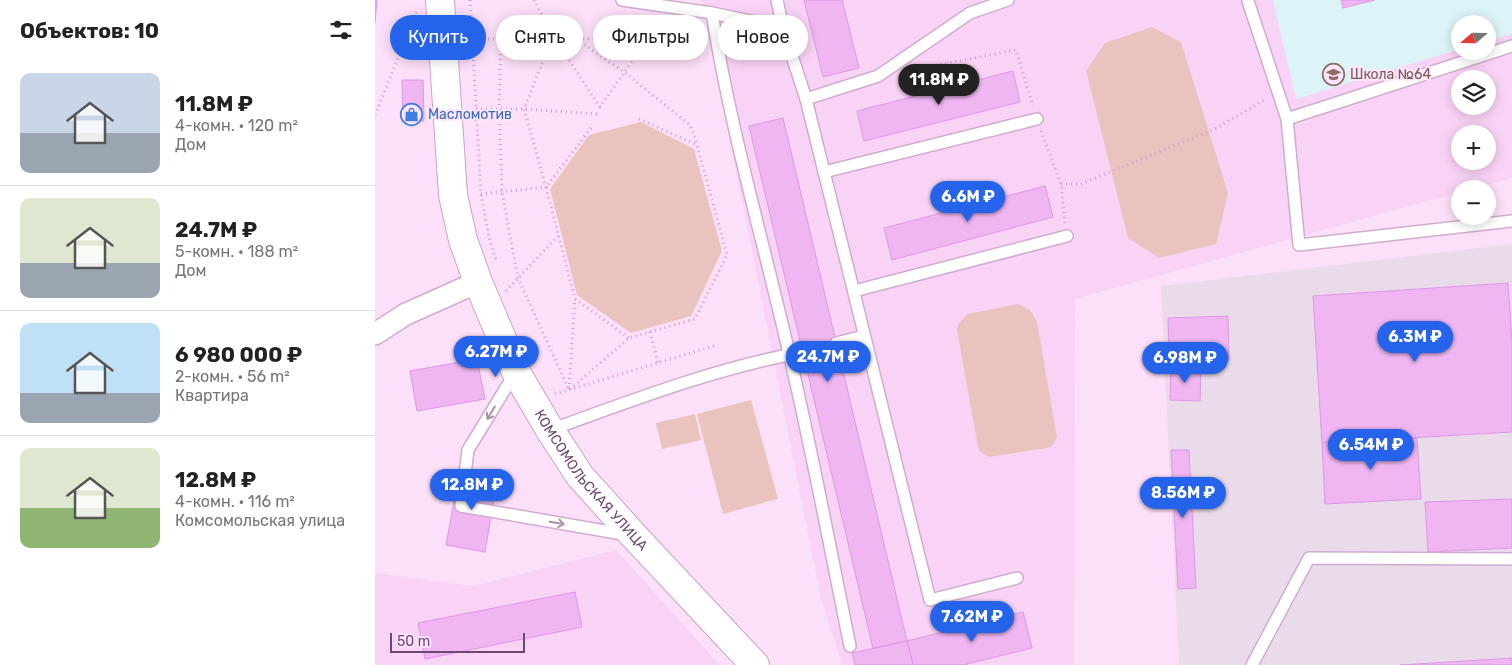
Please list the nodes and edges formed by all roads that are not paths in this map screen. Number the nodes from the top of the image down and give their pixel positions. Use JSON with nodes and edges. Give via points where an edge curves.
{"nodes":[{"id":1,"x":622,"y":0,"type":"edge"},
{"id":2,"x":777,"y":0,"type":"edge"},
{"id":3,"x":1008,"y":0,"type":"edge"},
{"id":4,"x":1249,"y":0,"type":"edge"},
{"id":5,"x":429,"y":3,"type":"edge"},
{"id":6,"x":712,"y":13,"type":"junction"},
{"id":7,"x":721,"y":15,"type":"edge"},
{"id":8,"x":780,"y":15,"type":"edge"},
{"id":9,"x":1512,"y":46,"type":"edge"},
{"id":10,"x":793,"y":60,"type":"edge"},
{"id":11,"x":806,"y":99,"type":"junction"},
{"id":12,"x":1037,"y":119,"type":"road end"},
{"id":13,"x":1287,"y":119,"type":"junction"},
{"id":14,"x":824,"y":172,"type":"junction"},
{"id":15,"x":1512,"y":220,"type":"edge"},
{"id":16,"x":1067,"y":236,"type":"road end"},
{"id":17,"x":493,"y":276,"type":"junction"},
{"id":18,"x":854,"y":291,"type":"junction"},
{"id":19,"x":375,"y":334,"type":"edge"},
{"id":20,"x":864,"y":336,"type":"junction"},
{"id":21,"x":836,"y":343,"type":"dead end"},
{"id":22,"x":803,"y":352,"type":"dead end"},
{"id":23,"x":789,"y":355,"type":"junction"},
{"id":24,"x":516,"y":372,"type":"junction"},
{"id":25,"x":558,"y":427,"type":"junction"},
{"id":26,"x":634,"y":536,"type":"junction"},
{"id":27,"x":1512,"y":560,"type":"edge"},
{"id":28,"x":1017,"y":578,"type":"dead end"},
{"id":29,"x":850,"y":646,"type":"dead end"},
{"id":30,"x":755,"y":665,"type":"edge"},
{"id":31,"x":1252,"y":665,"type":"edge"}],
"edges":[{"from":1,"to":6,"type":"lane"},
{"from":2,"to":8,"type":"lane"},
{"from":3,"to":11,"type":"lane","via":[[970,13],[877,76]]},
{"from":4,"to":13,"type":"lane"},
{"from":5,"to":17,"type":"main road","name":"КОМСОМОЛЬСКАЯ УЛИЦА","via":[[453,195],[463,240]]},
{"from":6,"to":7,"type":"lane"},
{"from":6,"to":23,"type":"lane","via":[[734,124]]},
{"from":9,"to":13,"type":"lane"},
{"from":10,"to":11,"type":"lane"},
{"from":11,"to":14,"type":"lane"},
{"from":12,"to":14,"type":"lane"},
{"from":13,"to":15,"type":"lane","via":[[1299,245]]},
{"from":14,"to":18,"type":"lane"},
{"from":16,"to":18,"type":"lane"},
{"from":17,"to":19,"type":"street","via":[[406,314]]},
{"from":17,"to":24,"type":"main road","name":"КОМСОМОЛЬСКАЯ УЛИЦА"},
{"from":18,"to":20,"type":"lane"},
{"from":20,"to":21,"type":"lane"},
{"from":20,"to":28,"type":"lane","via":[[930,600]]},
{"from":22,"to":23,"type":"lane"},
{"from":23,"to":25,"type":"lane","via":[[663,390]]},
{"from":23,"to":29,"type":"lane"},
{"from":24,"to":25,"type":"main road","name":"КОМСОМОЛЬСКАЯ УЛИЦА"},
{"from":24,"to":26,"type":"lane","one_way":true,"via":[[468,450],[461,506]]},
{"from":25,"to":26,"type":"main road","name":"КОМСОМОЛЬСКАЯ УЛИЦА","via":[[580,476]]},
{"from":26,"to":30,"type":"main road","name":"КОМСОМОЛЬСКАЯ УЛИЦА"},
{"from":27,"to":31,"type":"lane","via":[[1309,558]]}]}
